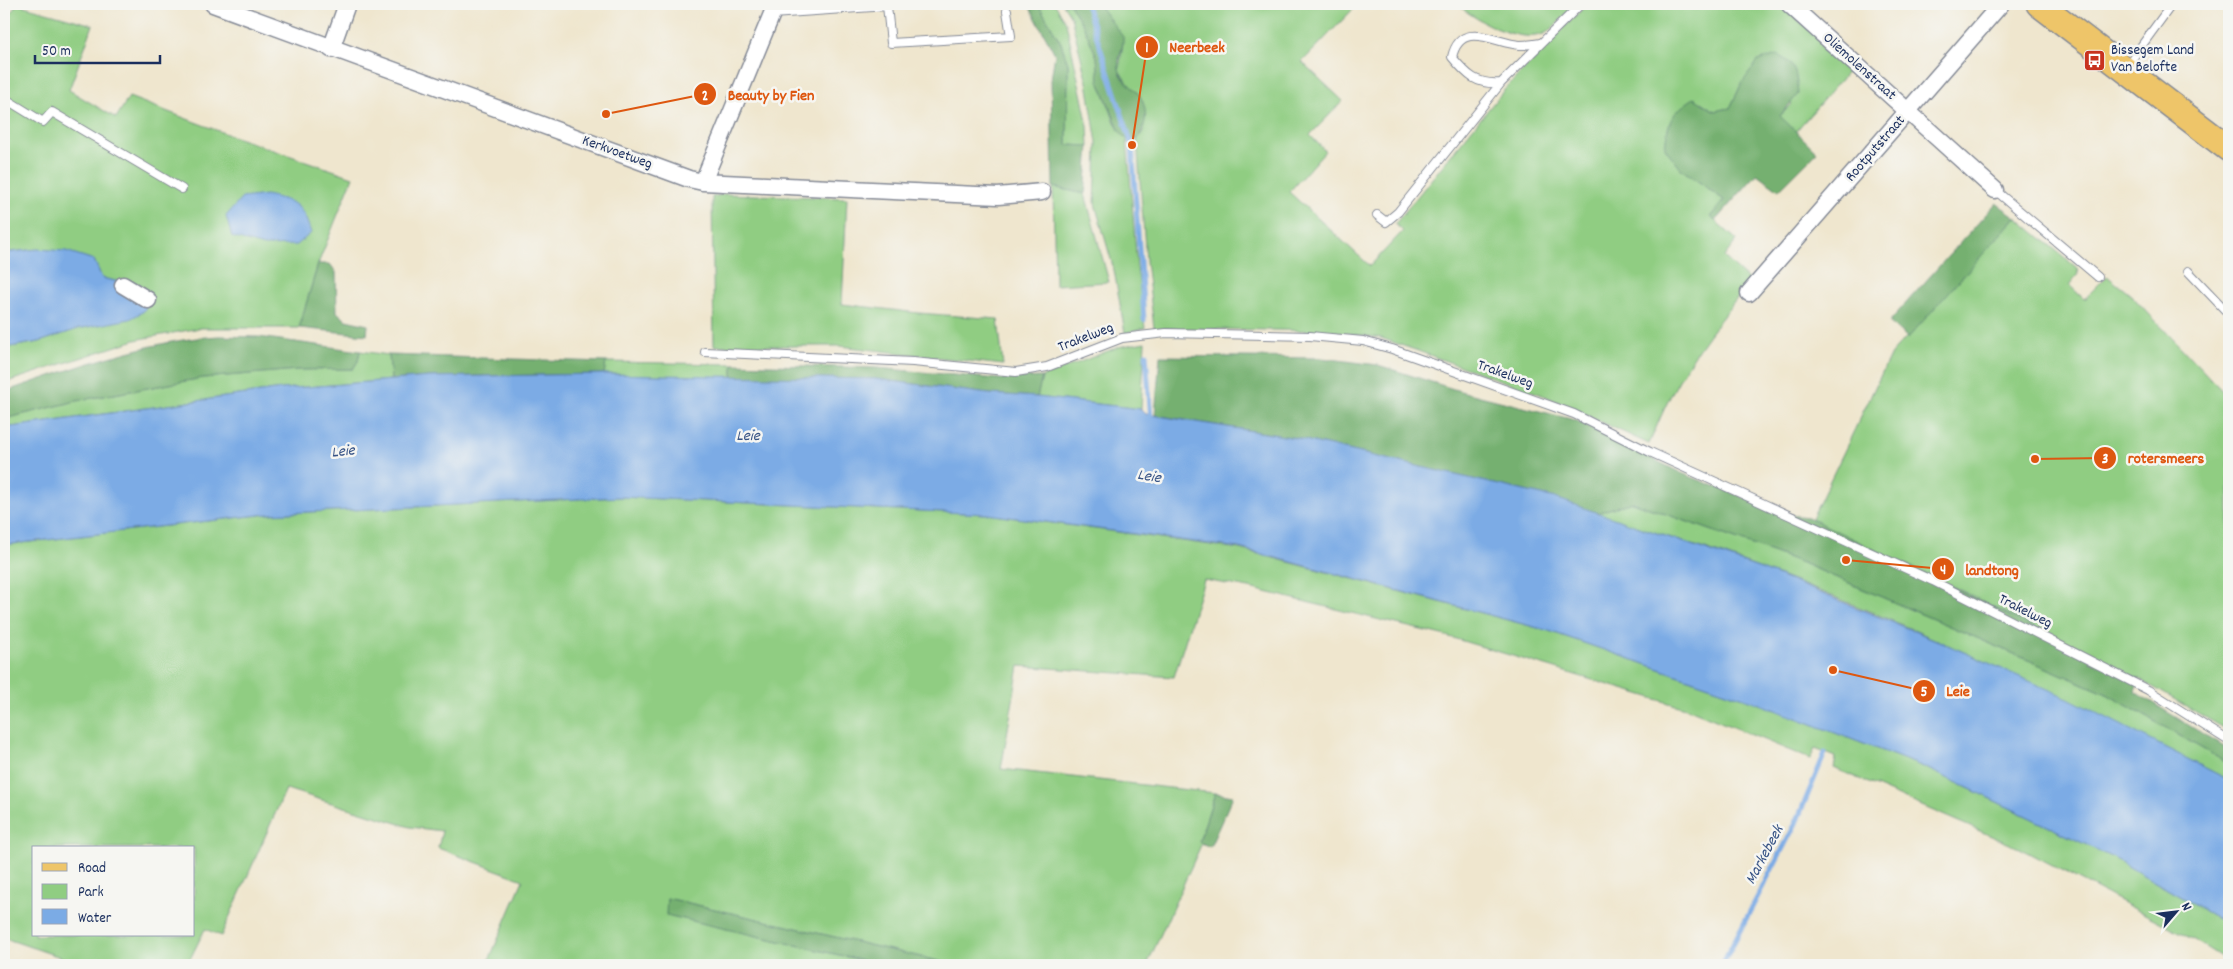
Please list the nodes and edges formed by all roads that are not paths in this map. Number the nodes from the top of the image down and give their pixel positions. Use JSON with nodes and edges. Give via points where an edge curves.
{"nodes":[{"id":1,"x":213,"y":4,"type":"edge"},
{"id":2,"x":347,"y":4,"type":"edge"},
{"id":3,"x":1581,"y":4,"type":"edge"},
{"id":4,"x":1789,"y":4,"type":"edge"},
{"id":5,"x":2000,"y":4,"type":"edge"},
{"id":6,"x":2039,"y":4,"type":"edge"},
{"id":7,"x":2172,"y":4,"type":"edge"},
{"id":8,"x":774,"y":9,"type":"edge"},
{"id":9,"x":1007,"y":11,"type":"dead end"},
{"id":10,"x":1540,"y":43,"type":"junction"},
{"id":11,"x":331,"y":49,"type":"junction"},
{"id":12,"x":2125,"y":68,"type":"junction"},
{"id":13,"x":1501,"y":82,"type":"junction"},
{"id":14,"x":4,"y":98,"type":"edge"},
{"id":15,"x":1908,"y":112,"type":"junction"},
{"id":16,"x":2229,"y":149,"type":"edge"},
{"id":17,"x":703,"y":182,"type":"junction"},
{"id":18,"x":182,"y":189,"type":"dead end"},
{"id":19,"x":1995,"y":190,"type":"joint"},
{"id":20,"x":1042,"y":192,"type":"dead end"},
{"id":21,"x":1377,"y":215,"type":"dead end"},
{"id":22,"x":2188,"y":271,"type":"dead end"},
{"id":23,"x":2098,"y":277,"type":"dead end"},
{"id":24,"x":123,"y":285,"type":"dead end"},
{"id":25,"x":1749,"y":293,"type":"dead end"},
{"id":26,"x":148,"y":300,"type":"dead end"},
{"id":27,"x":2229,"y":314,"type":"edge"},
{"id":28,"x":704,"y":352,"type":"dead end"},
{"id":29,"x":2229,"y":741,"type":"edge"}],
"edges":[{"from":1,"to":11,"type":"street","name":"Kerkvoetweg"},
{"from":2,"to":11,"type":"street"},
{"from":3,"to":10,"type":"lane"},
{"from":4,"to":15,"type":"street","name":"Oliemolenstraat"},
{"from":5,"to":15,"type":"street","name":"Rootputstraat"},
{"from":6,"to":12,"type":"main road"},
{"from":7,"to":12,"type":"lane"},
{"from":8,"to":9,"type":"lane","via":[[887,6],[891,43],[1012,36]]},
{"from":8,"to":17,"type":"street"},
{"from":10,"to":13,"type":"lane"},
{"from":10,"to":13,"type":"lane","via":[[1520,45],[1473,36],[1455,44],[1452,57],[1462,70],[1475,80],[1488,84]]},
{"from":11,"to":17,"type":"street","name":"Kerkvoetweg"},
{"from":12,"to":16,"type":"main road"},
{"from":13,"to":21,"type":"lane","via":[[1398,212],[1386,222]]},
{"from":14,"to":18,"type":"lane","via":[[44,122],[52,112]]},
{"from":15,"to":19,"type":"street","name":"Oliemolenstraat"},
{"from":15,"to":25,"type":"street","name":"Rootputstraat"},
{"from":17,"to":20,"type":"street","name":"Kerkvoetweg","via":[[998,196]]},
{"from":19,"to":23,"type":"lane"},
{"from":22,"to":27,"type":"lane"},
{"from":24,"to":26,"type":"street"},
{"from":28,"to":29,"type":"lane","name":"Trakelweg","via":[[904,362],[1016,372],[1048,367],[1122,338],[1166,333],[1310,336],[1363,341],[1574,414],[1942,585],[2148,690]]}]}
